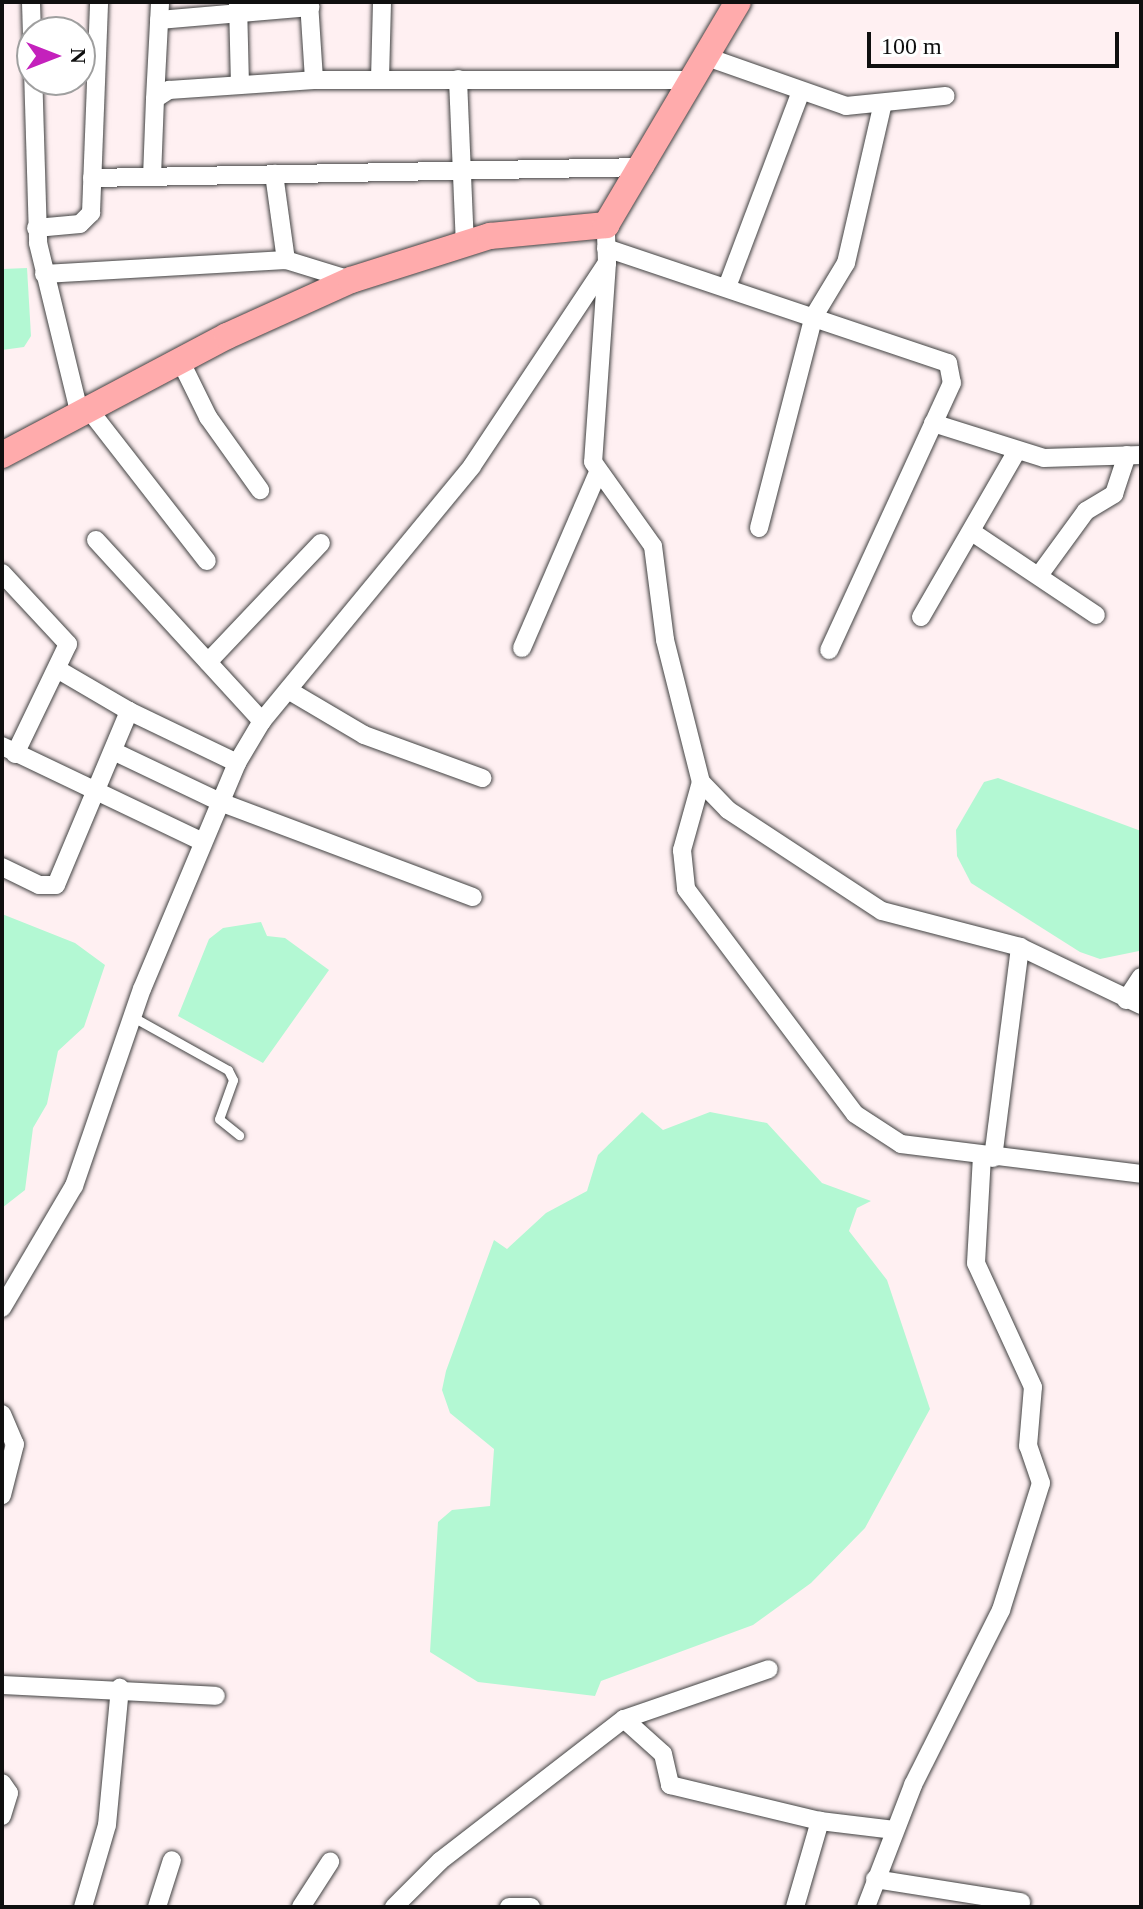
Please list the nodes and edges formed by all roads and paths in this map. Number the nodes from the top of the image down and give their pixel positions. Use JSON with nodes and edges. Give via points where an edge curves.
{"nodes":[{"id":1,"x":31,"y":2,"type":"edge"},
{"id":2,"x":99,"y":2,"type":"edge"},
{"id":3,"x":382,"y":2,"type":"edge"},
{"id":4,"x":738,"y":2,"type":"edge"},
{"id":5,"x":310,"y":4,"type":"edge"},
{"id":6,"x":238,"y":7,"type":"edge"},
{"id":7,"x":160,"y":11,"type":"edge"},
{"id":8,"x":707,"y":57,"type":"junction"},
{"id":9,"x":380,"y":79,"type":"junction"},
{"id":10,"x":458,"y":79,"type":"junction"},
{"id":11,"x":314,"y":80,"type":"junction"},
{"id":12,"x":694,"y":80,"type":"junction"},
{"id":13,"x":240,"y":84,"type":"junction"},
{"id":14,"x":800,"y":94,"type":"junction"},
{"id":15,"x":945,"y":96,"type":"dead end"},
{"id":16,"x":155,"y":99,"type":"junction"},
{"id":17,"x":882,"y":107,"type":"junction"},
{"id":18,"x":645,"y":167,"type":"junction"},
{"id":19,"x":462,"y":170,"type":"junction"},
{"id":20,"x":274,"y":174,"type":"junction"},
{"id":21,"x":152,"y":177,"type":"junction"},
{"id":22,"x":92,"y":178,"type":"junction"},
{"id":23,"x":36,"y":228,"type":"junction"},
{"id":24,"x":465,"y":243,"type":"junction"},
{"id":25,"x":606,"y":245,"type":"junction"},
{"id":26,"x":286,"y":260,"type":"junction"},
{"id":27,"x":44,"y":274,"type":"junction"},
{"id":28,"x":351,"y":280,"type":"junction"},
{"id":29,"x":727,"y":287,"type":"junction"},
{"id":30,"x":814,"y":316,"type":"junction"},
{"id":31,"x":180,"y":360,"type":"junction"},
{"id":32,"x":83,"y":409,"type":"junction"},
{"id":33,"x":933,"y":423,"type":"junction"},
{"id":34,"x":1017,"y":451,"type":"junction"},
{"id":35,"x":2,"y":455,"type":"edge"},
{"id":36,"x":1134,"y":455,"type":"edge"},
{"id":37,"x":597,"y":475,"type":"junction"},
{"id":38,"x":260,"y":490,"type":"dead end"},
{"id":39,"x":759,"y":528,"type":"dead end"},
{"id":40,"x":972,"y":532,"type":"junction"},
{"id":41,"x":96,"y":540,"type":"dead end"},
{"id":42,"x":321,"y":543,"type":"dead end"},
{"id":43,"x":207,"y":561,"type":"dead end"},
{"id":44,"x":2,"y":573,"type":"edge"},
{"id":45,"x":1040,"y":574,"type":"junction"},
{"id":46,"x":1096,"y":615,"type":"dead end"},
{"id":47,"x":921,"y":617,"type":"dead end"},
{"id":48,"x":522,"y":648,"type":"dead end"},
{"id":49,"x":829,"y":650,"type":"dead end"},
{"id":50,"x":208,"y":662,"type":"junction"},
{"id":51,"x":57,"y":669,"type":"junction"},
{"id":52,"x":288,"y":690,"type":"junction"},
{"id":53,"x":129,"y":711,"type":"junction"},
{"id":54,"x":262,"y":721,"type":"junction"},
{"id":55,"x":9,"y":750,"type":"edge"},
{"id":56,"x":113,"y":751,"type":"junction"},
{"id":57,"x":237,"y":763,"type":"junction"},
{"id":58,"x":482,"y":778,"type":"dead end"},
{"id":59,"x":701,"y":782,"type":"junction"},
{"id":60,"x":98,"y":791,"type":"junction"},
{"id":61,"x":220,"y":802,"type":"junction"},
{"id":62,"x":203,"y":842,"type":"junction"},
{"id":63,"x":2,"y":867,"type":"edge"},
{"id":64,"x":473,"y":897,"type":"dead end"},
{"id":65,"x":1020,"y":947,"type":"junction"},
{"id":66,"x":1141,"y":977,"type":"edge"},
{"id":67,"x":1134,"y":1002,"type":"edge"},
{"id":68,"x":133,"y":1017,"type":"junction"},
{"id":69,"x":239,"y":1135,"type":"dead end"},
{"id":70,"x":988,"y":1157,"type":"junction"},
{"id":71,"x":1141,"y":1174,"type":"edge"},
{"id":72,"x":2,"y":1308,"type":"edge"},
{"id":73,"x":2,"y":1414,"type":"edge"},
{"id":74,"x":2,"y":1495,"type":"edge"},
{"id":75,"x":769,"y":1669,"type":"dead end"},
{"id":76,"x":2,"y":1685,"type":"edge"},
{"id":77,"x":120,"y":1688,"type":"junction"},
{"id":78,"x":216,"y":1696,"type":"dead end"},
{"id":79,"x":624,"y":1719,"type":"junction"},
{"id":80,"x":2,"y":1783,"type":"edge"},
{"id":81,"x":2,"y":1816,"type":"edge"},
{"id":82,"x":820,"y":1821,"type":"junction"},
{"id":83,"x":894,"y":1830,"type":"junction"},
{"id":84,"x":172,"y":1860,"type":"dead end"},
{"id":85,"x":330,"y":1862,"type":"dead end"},
{"id":86,"x":875,"y":1879,"type":"junction"},
{"id":87,"x":1021,"y":1902,"type":"dead end"},
{"id":88,"x":83,"y":1907,"type":"edge"},
{"id":89,"x":157,"y":1907,"type":"edge"},
{"id":90,"x":301,"y":1907,"type":"edge"},
{"id":91,"x":394,"y":1907,"type":"edge"},
{"id":92,"x":509,"y":1907,"type":"edge"},
{"id":93,"x":531,"y":1907,"type":"edge"},
{"id":94,"x":795,"y":1907,"type":"edge"},
{"id":95,"x":866,"y":1907,"type":"edge"}],
"edges":[{"from":1,"to":23,"type":"street"},
{"from":2,"to":22,"type":"street"},
{"from":3,"to":9,"type":"street"},
{"from":4,"to":8,"type":"street"},
{"from":5,"to":6,"type":"street"},
{"from":5,"to":11,"type":"street"},
{"from":6,"to":7,"type":"street"},
{"from":6,"to":13,"type":"street"},
{"from":7,"to":16,"type":"street"},
{"from":8,"to":12,"type":"street"},
{"from":8,"to":14,"type":"street"},
{"from":9,"to":10,"type":"street"},
{"from":9,"to":11,"type":"street"},
{"from":10,"to":12,"type":"street"},
{"from":10,"to":19,"type":"street"},
{"from":11,"to":13,"type":"street"},
{"from":12,"to":18,"type":"street"},
{"from":13,"to":16,"type":"street","via":[[169,90]]},
{"from":14,"to":17,"type":"street"},
{"from":14,"to":29,"type":"street"},
{"from":15,"to":17,"type":"street"},
{"from":16,"to":21,"type":"street"},
{"from":17,"to":30,"type":"street","via":[[846,263]]},
{"from":18,"to":19,"type":"street"},
{"from":18,"to":25,"type":"street"},
{"from":19,"to":20,"type":"street"},
{"from":19,"to":24,"type":"street"},
{"from":20,"to":21,"type":"street"},
{"from":20,"to":26,"type":"street"},
{"from":21,"to":22,"type":"street"},
{"from":22,"to":23,"type":"street","via":[[84,222]]},
{"from":23,"to":27,"type":"street"},
{"from":24,"to":25,"type":"street"},
{"from":24,"to":28,"type":"street"},
{"from":25,"to":29,"type":"street"},
{"from":25,"to":37,"type":"street","via":[[593,449]]},
{"from":25,"to":52,"type":"street","via":[[448,501]]},
{"from":26,"to":27,"type":"street"},
{"from":26,"to":28,"type":"street","via":[[319,264]]},
{"from":27,"to":32,"type":"street"},
{"from":28,"to":31,"type":"street"},
{"from":29,"to":30,"type":"street"},
{"from":30,"to":33,"type":"street","via":[[948,363],[952,383]]},
{"from":30,"to":39,"type":"street"},
{"from":31,"to":32,"type":"street"},
{"from":31,"to":38,"type":"street","via":[[208,417]]},
{"from":32,"to":35,"type":"street"},
{"from":32,"to":43,"type":"street"},
{"from":33,"to":34,"type":"street"},
{"from":33,"to":49,"type":"street"},
{"from":34,"to":36,"type":"street","via":[[1055,459]]},
{"from":34,"to":40,"type":"street"},
{"from":36,"to":45,"type":"street","via":[[1114,494],[1076,522]]},
{"from":37,"to":48,"type":"street"},
{"from":37,"to":59,"type":"street","via":[[653,546],[665,640]]},
{"from":40,"to":45,"type":"street"},
{"from":40,"to":47,"type":"street"},
{"from":41,"to":50,"type":"street"},
{"from":42,"to":50,"type":"street"},
{"from":44,"to":51,"type":"street","via":[[65,634]]},
{"from":45,"to":46,"type":"street"},
{"from":50,"to":54,"type":"street"},
{"from":51,"to":53,"type":"street"},
{"from":51,"to":55,"type":"street"},
{"from":52,"to":54,"type":"street"},
{"from":52,"to":58,"type":"street","via":[[364,735]]},
{"from":53,"to":56,"type":"street"},
{"from":53,"to":57,"type":"street"},
{"from":54,"to":57,"type":"street"},
{"from":55,"to":60,"type":"street"},
{"from":56,"to":60,"type":"street"},
{"from":56,"to":61,"type":"street"},
{"from":57,"to":61,"type":"street"},
{"from":59,"to":65,"type":"street","via":[[728,810],[882,911]]},
{"from":59,"to":70,"type":"street","via":[[682,850],[686,889],[808,1058],[855,1114],[886,1138]]},
{"from":60,"to":62,"type":"street"},
{"from":60,"to":63,"type":"street","via":[[56,885],[39,885]]},
{"from":61,"to":62,"type":"street"},
{"from":61,"to":64,"type":"street"},
{"from":62,"to":68,"type":"street"},
{"from":65,"to":67,"type":"street"},
{"from":65,"to":70,"type":"street"},
{"from":66,"to":67,"type":"street"},
{"from":68,"to":69,"type":"lane","via":[[228,1070],[233,1080],[219,1119]]},
{"from":68,"to":72,"type":"street","via":[[74,1186]]},
{"from":70,"to":71,"type":"street"},
{"from":70,"to":83,"type":"street","via":[[976,1263],[1033,1387],[1028,1446],[1041,1483],[1001,1610]]},
{"from":73,"to":74,"type":"street","via":[[15,1444]]},
{"from":75,"to":79,"type":"street"},
{"from":76,"to":77,"type":"street"},
{"from":77,"to":78,"type":"street"},
{"from":77,"to":88,"type":"street","via":[[107,1825]]},
{"from":79,"to":82,"type":"street","via":[[663,1754],[670,1785]]},
{"from":79,"to":91,"type":"street","via":[[440,1861]]},
{"from":80,"to":81,"type":"street","via":[[9,1793]]},
{"from":82,"to":83,"type":"street"},
{"from":82,"to":94,"type":"street"},
{"from":83,"to":86,"type":"street"},
{"from":84,"to":89,"type":"street"},
{"from":85,"to":90,"type":"street"},
{"from":86,"to":87,"type":"street"},
{"from":86,"to":95,"type":"street"},
{"from":92,"to":93,"type":"street"}]}
